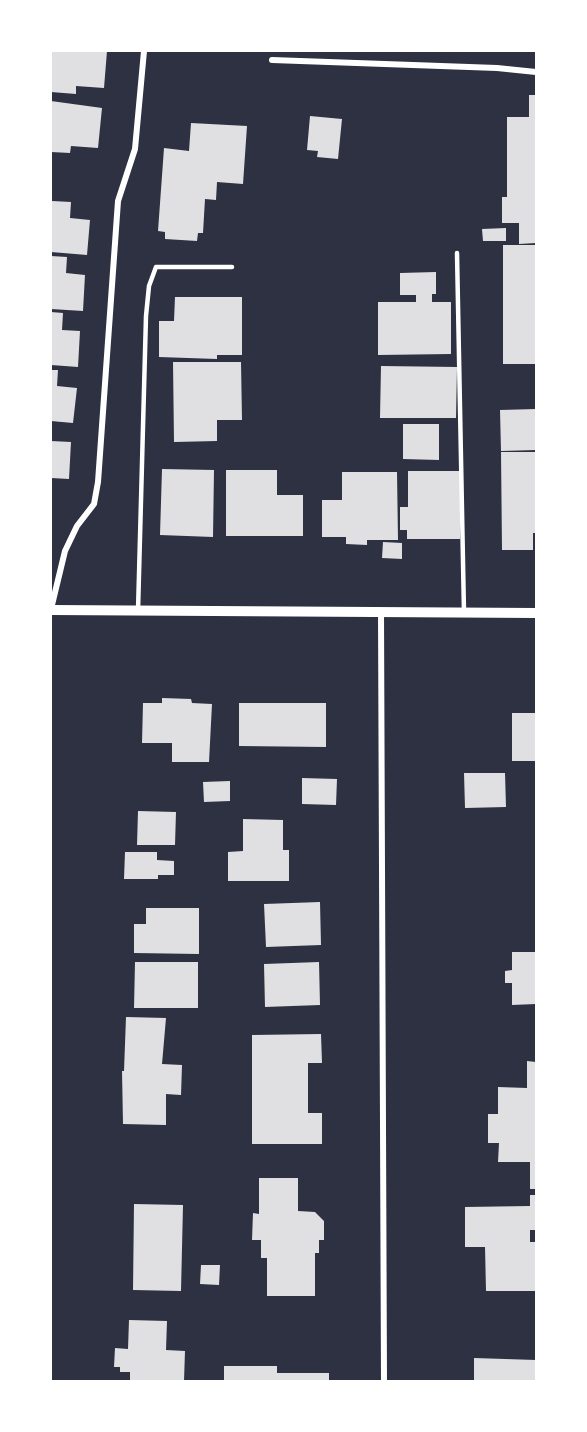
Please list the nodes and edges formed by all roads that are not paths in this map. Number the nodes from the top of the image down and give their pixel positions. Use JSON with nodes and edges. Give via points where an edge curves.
{"nodes":[{"id":1,"x":144,"y":51,"type":"edge"},
{"id":2,"x":272,"y":60,"type":"dead end"},
{"id":3,"x":536,"y":72,"type":"edge"},
{"id":4,"x":457,"y":253,"type":"dead end"},
{"id":5,"x":232,"y":267,"type":"dead end"},
{"id":6,"x":51,"y":610,"type":"edge"},
{"id":7,"x":138,"y":611,"type":"junction"},
{"id":8,"x":381,"y":612,"type":"junction"},
{"id":9,"x":464,"y":613,"type":"junction"},
{"id":10,"x":536,"y":613,"type":"edge"},
{"id":11,"x":384,"y":1381,"type":"edge"}],
"edges":[{"from":1,"to":6,"type":"street","via":[[135,149],[118,201],[99,482],[94,504],[65,551]]},
{"from":2,"to":3,"type":"street"},
{"from":4,"to":9,"type":"lane"},
{"from":5,"to":7,"type":"lane","via":[[156,267],[149,286]]},
{"from":6,"to":7,"type":"street"},
{"from":7,"to":8,"type":"street"},
{"from":8,"to":9,"type":"street"},
{"from":8,"to":11,"type":"street"},
{"from":9,"to":10,"type":"street"}]}
